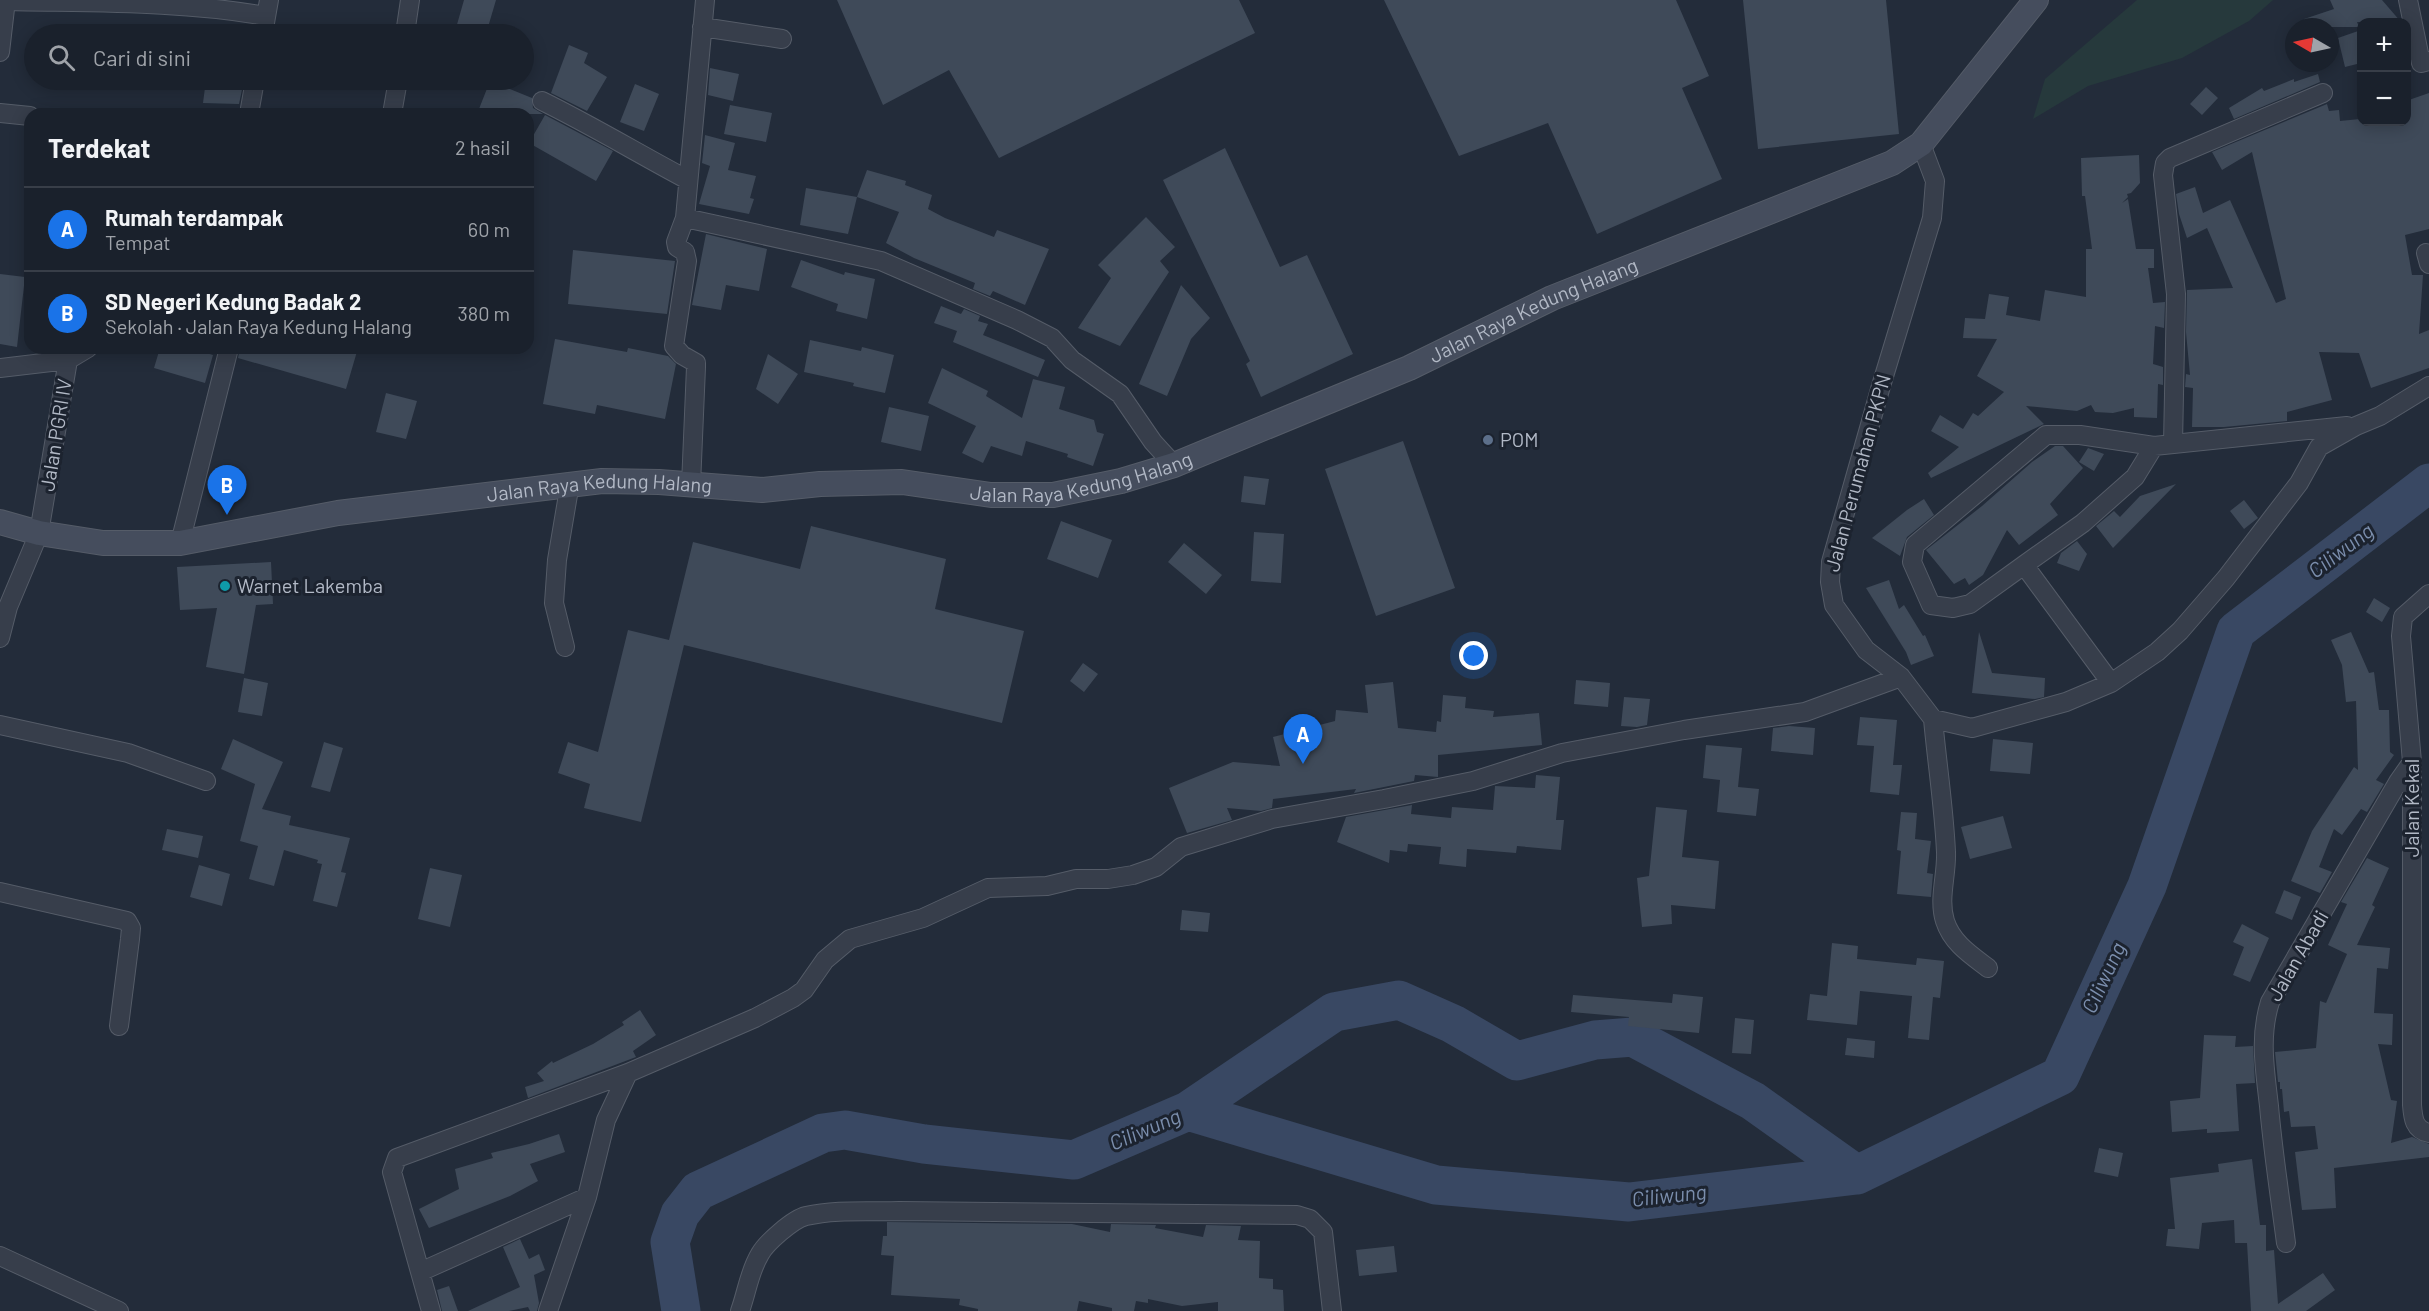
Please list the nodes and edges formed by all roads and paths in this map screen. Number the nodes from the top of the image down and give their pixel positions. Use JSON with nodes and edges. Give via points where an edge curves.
{"nodes":[{"id":1,"x":6,"y":0,"type":"edge"},
{"id":2,"x":410,"y":0,"type":"edge"},
{"id":3,"x":705,"y":0,"type":"edge"},
{"id":4,"x":2036,"y":0,"type":"edge"},
{"id":5,"x":2408,"y":0,"type":"edge"},
{"id":6,"x":218,"y":4,"type":"edge"},
{"id":7,"x":268,"y":8,"type":"edge"},
{"id":8,"x":265,"y":24,"type":"edge"},
{"id":9,"x":406,"y":24,"type":"edge"},
{"id":10,"x":702,"y":27,"type":"junction"},
{"id":11,"x":782,"y":39,"type":"dead end"},
{"id":12,"x":0,"y":51,"type":"edge"},
{"id":13,"x":2419,"y":63,"type":"edge"},
{"id":14,"x":253,"y":90,"type":"edge"},
{"id":15,"x":396,"y":90,"type":"edge"},
{"id":16,"x":2323,"y":93,"type":"dead end"},
{"id":17,"x":542,"y":101,"type":"dead end"},
{"id":18,"x":250,"y":108,"type":"edge"},
{"id":19,"x":393,"y":108,"type":"edge"},
{"id":20,"x":0,"y":113,"type":"edge"},
{"id":21,"x":24,"y":115,"type":"edge"},
{"id":22,"x":1921,"y":144,"type":"junction"},
{"id":23,"x":688,"y":180,"type":"junction"},
{"id":24,"x":685,"y":218,"type":"junction"},
{"id":25,"x":78,"y":354,"type":"edge"},
{"id":26,"x":227,"y":354,"type":"edge"},
{"id":27,"x":68,"y":360,"type":"junction"},
{"id":28,"x":0,"y":368,"type":"edge"},
{"id":29,"x":2429,"y":386,"type":"edge"},
{"id":30,"x":2356,"y":426,"type":"junction"},
{"id":31,"x":2173,"y":444,"type":"junction"},
{"id":32,"x":2154,"y":446,"type":"junction"},
{"id":33,"x":1174,"y":465,"type":"junction"},
{"id":34,"x":570,"y":483,"type":"junction"},
{"id":35,"x":691,"y":485,"type":"junction"},
{"id":36,"x":0,"y":522,"type":"edge"},
{"id":37,"x":39,"y":533,"type":"junction"},
{"id":38,"x":180,"y":543,"type":"junction"},
{"id":39,"x":2024,"y":565,"type":"junction"},
{"id":40,"x":2429,"y":594,"type":"edge"},
{"id":41,"x":0,"y":638,"type":"edge"},
{"id":42,"x":565,"y":647,"type":"dead end"},
{"id":43,"x":1901,"y":677,"type":"junction"},
{"id":44,"x":2111,"y":683,"type":"junction"},
{"id":45,"x":1933,"y":719,"type":"junction"},
{"id":46,"x":0,"y":725,"type":"edge"},
{"id":47,"x":2421,"y":761,"type":"edge"},
{"id":48,"x":206,"y":781,"type":"dead end"},
{"id":49,"x":0,"y":892,"type":"edge"},
{"id":50,"x":1988,"y":968,"type":"dead end"},
{"id":51,"x":119,"y":1026,"type":"dead end"},
{"id":52,"x":628,"y":1072,"type":"junction"},
{"id":53,"x":2429,"y":1133,"type":"edge"},
{"id":54,"x":587,"y":1197,"type":"junction"},
{"id":55,"x":2286,"y":1243,"type":"dead end"},
{"id":56,"x":0,"y":1256,"type":"edge"},
{"id":57,"x":420,"y":1272,"type":"junction"},
{"id":58,"x":113,"y":1310,"type":"edge"},
{"id":59,"x":431,"y":1311,"type":"edge"},
{"id":60,"x":548,"y":1311,"type":"edge"},
{"id":61,"x":740,"y":1311,"type":"edge"},
{"id":62,"x":1332,"y":1311,"type":"edge"}],
"edges":[{"from":1,"to":6,"type":"street"},
{"from":1,"to":12,"type":"street"},
{"from":2,"to":9,"type":"street"},
{"from":3,"to":10,"type":"street"},
{"from":4,"to":22,"type":"main road","name":"Jalan Raya Kedung Halang"},
{"from":5,"to":13,"type":"street"},
{"from":6,"to":7,"type":"street"},
{"from":7,"to":8,"type":"street"},
{"from":10,"to":11,"type":"street"},
{"from":10,"to":23,"type":"street"},
{"from":14,"to":18,"type":"street"},
{"from":15,"to":19,"type":"street"},
{"from":16,"to":31,"type":"street","via":[[2170,158],[2163,168],[2176,294]]},
{"from":17,"to":23,"type":"street"},
{"from":20,"to":21,"type":"street"},
{"from":22,"to":33,"type":"main road","name":"Jalan Raya Kedung Halang","via":[[1892,163],[1552,298],[1409,368]]},
{"from":22,"to":43,"type":"street","name":"Jalan Perumahan PKPN","via":[[1935,181],[1932,218],[1831,562],[1830,582],[1834,605],[1866,651]]},
{"from":23,"to":24,"type":"street"},
{"from":24,"to":33,"type":"street","via":[[881,261],[1017,320],[1052,338],[1072,360],[1120,394]]},
{"from":24,"to":35,"type":"street","via":[[675,242],[685,252],[687,261],[674,346],[696,363]]},
{"from":25,"to":27,"type":"street","name":"Jalan PGRI IV"},
{"from":26,"to":38,"type":"street"},
{"from":27,"to":28,"type":"street"},
{"from":27,"to":37,"type":"street","name":"Jalan PGRI IV"},
{"from":29,"to":30,"type":"street"},
{"from":30,"to":31,"type":"street"},
{"from":30,"to":44,"type":"street","via":[[2319,447],[2299,483],[2180,632]]},
{"from":31,"to":32,"type":"street"},
{"from":32,"to":39,"type":"street","via":[[2135,477],[2083,523]]},
{"from":32,"to":39,"type":"street","via":[[2080,435],[2046,435],[1912,552],[1912,562],[1931,605],[1953,608],[1970,604]]},
{"from":33,"to":35,"type":"main road","name":"Jalan Raya Kedung Halang","via":[[1053,495],[991,495],[902,482],[762,490]]},
{"from":34,"to":35,"type":"main road","name":"Jalan Raya Kedung Halang","via":[[631,480]]},
{"from":34,"to":38,"type":"main road","name":"Jalan Raya Kedung Halang","via":[[338,513]]},
{"from":34,"to":42,"type":"street","via":[[554,603]]},
{"from":36,"to":37,"type":"main road","name":"Jalan Raya Kedung Halang"},
{"from":37,"to":38,"type":"main road","name":"Jalan Raya Kedung Halang","via":[[103,543]]},
{"from":37,"to":41,"type":"street","name":"Jalan PGRI IV","via":[[8,607]]},
{"from":39,"to":44,"type":"street"},
{"from":40,"to":47,"type":"street","name":"Jalan Kekal","via":[[2403,616],[2401,625]]},
{"from":43,"to":45,"type":"street","name":"Jalan Perumahan PKPN"},
{"from":43,"to":52,"type":"street","via":[[1805,712],[1562,753],[1465,782],[1272,819],[1180,847],[1156,867],[1133,875],[1076,879],[1047,886],[988,888],[923,918],[850,939],[825,960],[811,982],[793,998]]},
{"from":44,"to":45,"type":"street","via":[[2066,702],[1972,728]]},
{"from":45,"to":50,"type":"street","via":[[1946,853],[1945,921],[1963,950]]},
{"from":46,"to":48,"type":"street","via":[[128,753]]},
{"from":47,"to":53,"type":"street","name":"Jalan Kekal","via":[[2412,1105],[2414,1121],[2422,1132]]},
{"from":47,"to":55,"type":"street","name":"Jalan Abadi","via":[[2398,782],[2270,1002],[2264,1021],[2273,1151]]},
{"from":49,"to":51,"type":"street","via":[[127,921],[131,928]]},
{"from":52,"to":54,"type":"street","via":[[606,1120]]},
{"from":52,"to":57,"type":"street","via":[[397,1158],[392,1172]]},
{"from":54,"to":57,"type":"street"},
{"from":54,"to":60,"type":"street"},
{"from":56,"to":58,"type":"street"},
{"from":57,"to":59,"type":"street"},
{"from":61,"to":62,"type":"street","via":[[749,1276],[761,1252],[779,1233],[803,1217],[899,1211],[1297,1215],[1323,1232]]}]}
